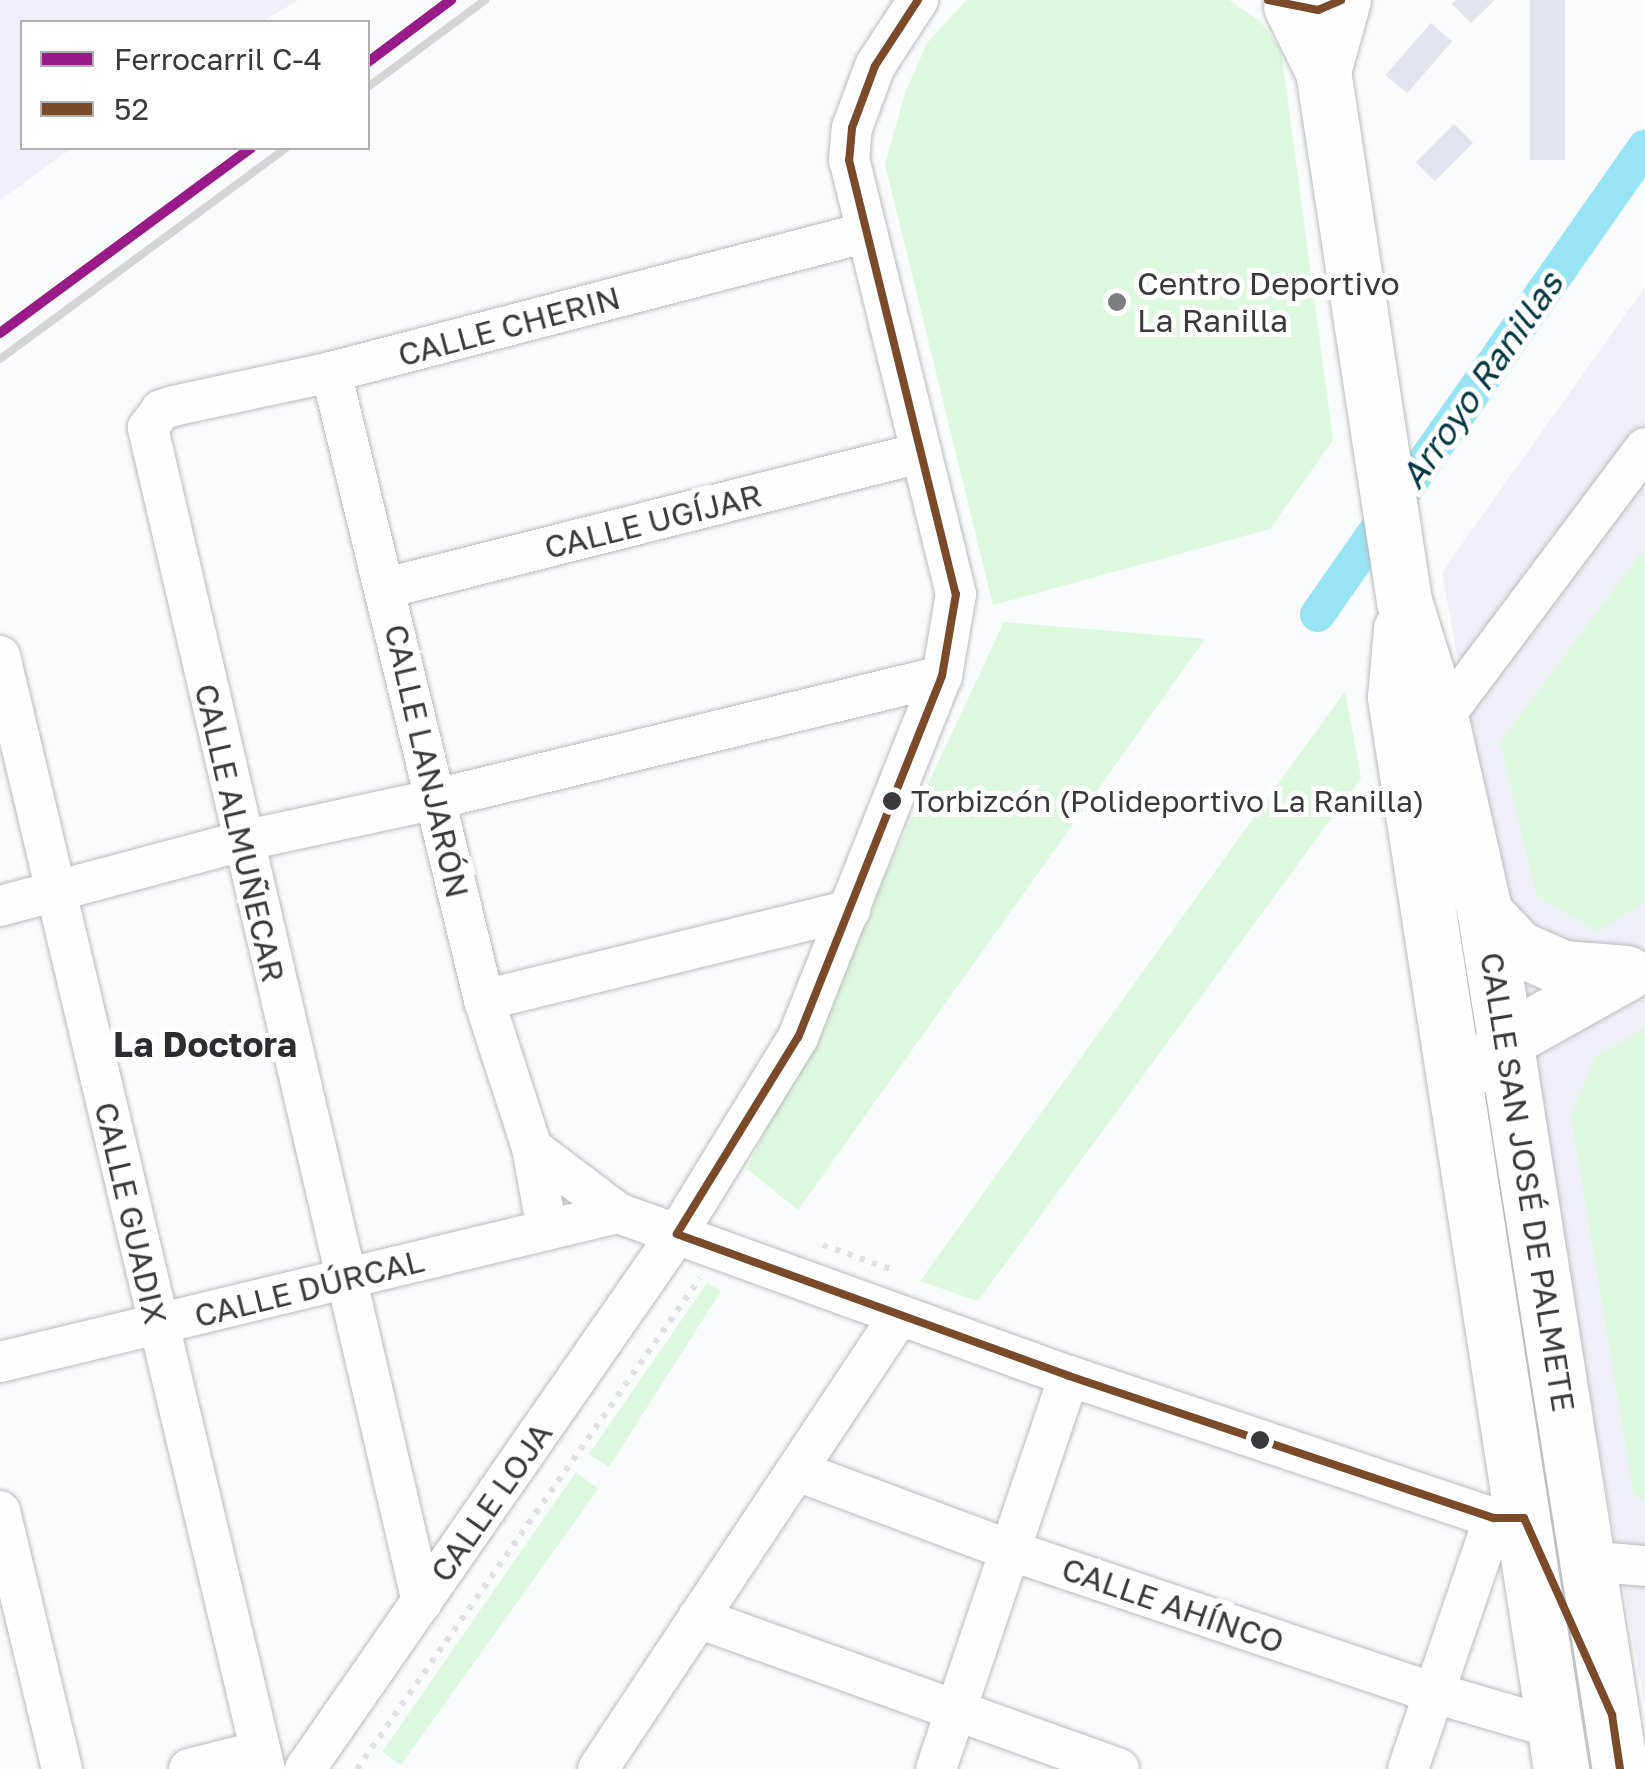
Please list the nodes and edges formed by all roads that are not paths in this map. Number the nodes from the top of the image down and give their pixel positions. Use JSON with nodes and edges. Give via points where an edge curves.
{"nodes":[{"id":1,"x":918,"y":0,"type":"edge"},
{"id":2,"x":1311,"y":2,"type":"edge"},
{"id":3,"x":864,"y":233,"type":"junction"},
{"id":4,"x":331,"y":372,"type":"junction"},
{"id":5,"x":154,"y":417,"type":"joint"},
{"id":6,"x":1645,"y":448,"type":"edge"},
{"id":7,"x":920,"y":453,"type":"junction"},
{"id":8,"x":386,"y":588,"type":"junction"},
{"id":9,"x":1404,"y":600,"type":"junction"},
{"id":10,"x":0,"y":656,"type":"edge"},
{"id":11,"x":942,"y":676,"type":"junction"},
{"id":12,"x":1441,"y":720,"type":"junction"},
{"id":13,"x":436,"y":799,"type":"junction"},
{"id":14,"x":242,"y":841,"type":"junction"},
{"id":15,"x":57,"y":892,"type":"junction"},
{"id":16,"x":0,"y":906,"type":"edge"},
{"id":17,"x":850,"y":910,"type":"junction"},
{"id":18,"x":1486,"y":913,"type":"junction"},
{"id":19,"x":1636,"y":967,"type":"edge"},
{"id":20,"x":484,"y":1000,"type":"junction"},
{"id":21,"x":1508,"y":1039,"type":"junction"},
{"id":22,"x":1458,"y":1096,"type":"junction"},
{"id":23,"x":532,"y":1148,"type":"junction"},
{"id":24,"x":618,"y":1214,"type":"junction"},
{"id":25,"x":547,"y":1230,"type":"junction"},
{"id":26,"x":677,"y":1234,"type":"junction"},
{"id":27,"x":345,"y":1278,"type":"junction"},
{"id":28,"x":900,"y":1316,"type":"junction"},
{"id":29,"x":157,"y":1325,"type":"junction"},
{"id":30,"x":0,"y":1362,"type":"edge"},
{"id":31,"x":1069,"y":1376,"type":"junction"},
{"id":32,"x":796,"y":1471,"type":"junction"},
{"id":33,"x":0,"y":1512,"type":"edge"},
{"id":34,"x":1509,"y":1518,"type":"junction"},
{"id":35,"x":1009,"y":1550,"type":"junction"},
{"id":36,"x":1586,"y":1561,"type":"junction"},
{"id":37,"x":1645,"y":1566,"type":"edge"},
{"id":38,"x":422,"y":1602,"type":"junction"},
{"id":39,"x":698,"y":1618,"type":"junction"},
{"id":40,"x":1435,"y":1693,"type":"junction"},
{"id":41,"x":956,"y":1711,"type":"junction"},
{"id":42,"x":1612,"y":1715,"type":"junction"},
{"id":43,"x":1558,"y":1748,"type":"edge"},
{"id":44,"x":263,"y":1760,"type":"edge"},
{"id":45,"x":62,"y":1769,"type":"edge"},
{"id":46,"x":189,"y":1769,"type":"edge"},
{"id":47,"x":305,"y":1769,"type":"edge"},
{"id":48,"x":598,"y":1769,"type":"edge"},
{"id":49,"x":936,"y":1769,"type":"edge"},
{"id":50,"x":1119,"y":1769,"type":"edge"},
{"id":51,"x":1408,"y":1769,"type":"edge"},
{"id":52,"x":1620,"y":1769,"type":"edge"}],
"edges":[{"from":1,"to":3,"type":"street","name":"CALLE LOJA","via":[[875,66],[852,128],[849,160]]},
{"from":2,"to":9,"type":"street","name":"CALLE SAN JOSÉ DE PALMETE"},
{"from":3,"to":4,"type":"street","name":"CALLE CHERIN"},
{"from":3,"to":7,"type":"street","name":"CALLE LOJA"},
{"from":4,"to":5,"type":"street","name":"CALLE CHERIN","via":[[173,406]]},
{"from":4,"to":8,"type":"street","name":"CALLE LANJARÓN"},
{"from":5,"to":14,"type":"street","name":"CALLE ALMUÑECAR","via":[[146,436]]},
{"from":6,"to":12,"type":"street"},
{"from":7,"to":8,"type":"street","name":"CALLE UGÍJAR"},
{"from":7,"to":11,"type":"street","name":"CALLE LOJA","via":[[956,594]]},
{"from":8,"to":13,"type":"street","name":"CALLE LANJARÓN"},
{"from":9,"to":12,"type":"street","name":"CALLE SAN JOSÉ DE PALMETE"},
{"from":9,"to":22,"type":"street","name":"CALLE SAN JOSÉ DE PALMETE","via":[[1395,697]]},
{"from":10,"to":15,"type":"street","name":"CALLE GUADIX"},
{"from":11,"to":13,"type":"street"},
{"from":11,"to":17,"type":"street","name":"CALLE LOJA"},
{"from":12,"to":18,"type":"street","name":"CALLE SAN JOSÉ DE PALMETE"},
{"from":13,"to":14,"type":"street"},
{"from":13,"to":20,"type":"street","name":"CALLE LANJARÓN"},
{"from":14,"to":15,"type":"street"},
{"from":14,"to":27,"type":"street","name":"CALLE ALMUÑECAR"},
{"from":15,"to":16,"type":"street"},
{"from":15,"to":29,"type":"street","name":"CALLE GUADIX"},
{"from":17,"to":20,"type":"street"},
{"from":17,"to":26,"type":"street","name":"CALLE LOJA","via":[[798,1037]]},
{"from":18,"to":19,"type":"street","via":[[1518,948],[1562,968]]},
{"from":18,"to":21,"type":"street","name":"CALLE SAN JOSÉ DE PALMETE"},
{"from":19,"to":21,"type":"street"},
{"from":20,"to":23,"type":"street","name":"CALLE LANJARÓN"},
{"from":21,"to":22,"type":"street"},
{"from":21,"to":36,"type":"street","name":"CALLE SAN JOSÉ DE PALMETE"},
{"from":22,"to":34,"type":"street","name":"CALLE SAN JOSÉ DE PALMETE"},
{"from":23,"to":24,"type":"street"},
{"from":23,"to":25,"type":"street","name":"CALLE LANJARÓN"},
{"from":24,"to":25,"type":"street","name":"CALLE DÚRCAL"},
{"from":24,"to":26,"type":"street"},
{"from":25,"to":27,"type":"street","name":"CALLE DÚRCAL"},
{"from":26,"to":28,"type":"street"},
{"from":26,"to":38,"type":"street","name":"CALLE LOJA"},
{"from":27,"to":29,"type":"street","name":"CALLE DÚRCAL"},
{"from":27,"to":38,"type":"street","name":"CALLE ALMUÑECAR"},
{"from":28,"to":31,"type":"street"},
{"from":28,"to":32,"type":"street"},
{"from":29,"to":30,"type":"street","name":"CALLE DÚRCAL"},
{"from":29,"to":44,"type":"street","name":"CALLE GUADIX"},
{"from":31,"to":34,"type":"street"},
{"from":31,"to":35,"type":"street"},
{"from":32,"to":35,"type":"street","name":"CALLE AHÍNCO"},
{"from":32,"to":39,"type":"street"},
{"from":33,"to":45,"type":"street"},
{"from":34,"to":36,"type":"street"},
{"from":34,"to":40,"type":"street"},
{"from":34,"to":42,"type":"street"},
{"from":34,"to":43,"type":"street","name":"CALLE SAN JOSÉ DE PALMETE"},
{"from":35,"to":40,"type":"street","name":"CALLE AHÍNCO"},
{"from":35,"to":41,"type":"street"},
{"from":36,"to":37,"type":"street"},
{"from":36,"to":42,"type":"street","name":"CALLE SAN JOSÉ DE PALMETE"},
{"from":38,"to":47,"type":"street","name":"CALLE LOJA"},
{"from":39,"to":41,"type":"street"},
{"from":39,"to":48,"type":"street"},
{"from":40,"to":43,"type":"street","name":"CALLE AHÍNCO"},
{"from":40,"to":51,"type":"street"},
{"from":41,"to":49,"type":"street"},
{"from":41,"to":50,"type":"street"},
{"from":42,"to":52,"type":"street","name":"CALLE SAN JOSÉ DE PALMETE"},
{"from":44,"to":46,"type":"street"}]}
